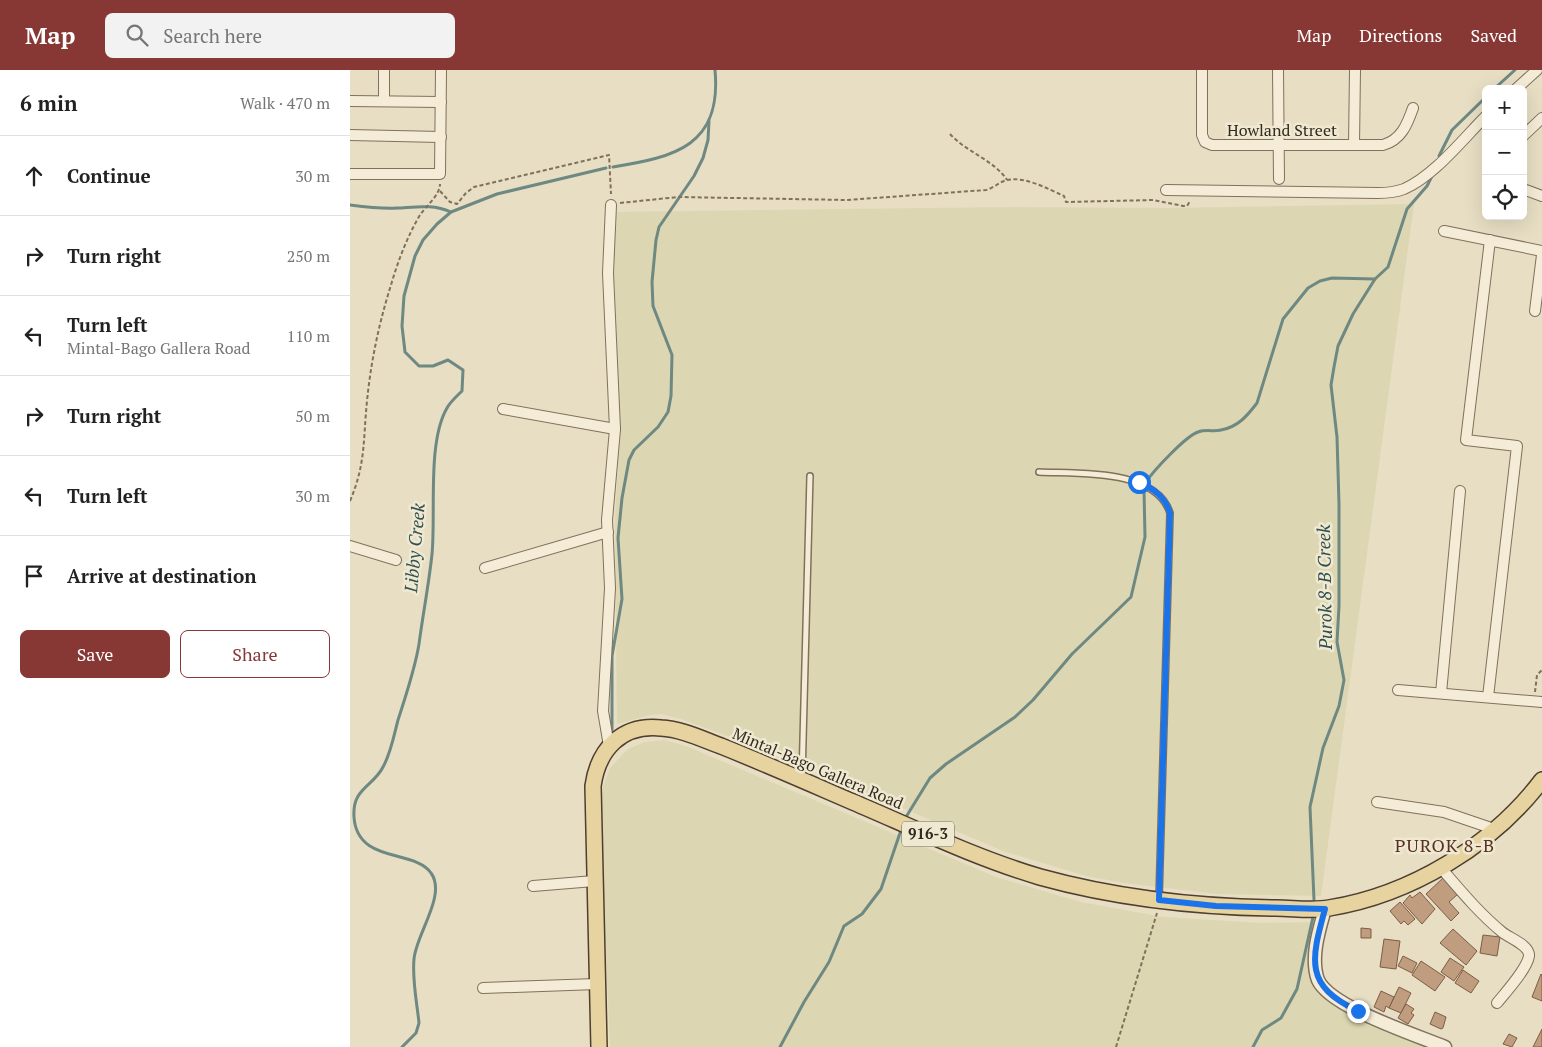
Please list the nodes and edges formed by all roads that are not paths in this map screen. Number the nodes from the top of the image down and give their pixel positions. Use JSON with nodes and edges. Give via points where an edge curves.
{"nodes":[{"id":1,"x":384,"y":70,"type":"edge"},
{"id":2,"x":441,"y":70,"type":"edge"},
{"id":3,"x":1202,"y":70,"type":"edge"},
{"id":4,"x":1278,"y":70,"type":"edge"},
{"id":5,"x":1355,"y":70,"type":"edge"},
{"id":6,"x":1537,"y":70,"type":"edge"},
{"id":7,"x":1520,"y":85,"type":"edge"},
{"id":8,"x":350,"y":101,"type":"edge"},
{"id":9,"x":384,"y":101,"type":"junction"},
{"id":10,"x":441,"y":102,"type":"junction"},
{"id":11,"x":1413,"y":108,"type":"dead end"},
{"id":12,"x":1542,"y":118,"type":"edge"},
{"id":13,"x":1482,"y":120,"type":"edge"},
{"id":14,"x":1527,"y":132,"type":"edge"},
{"id":15,"x":350,"y":135,"type":"edge"},
{"id":16,"x":440,"y":137,"type":"junction"},
{"id":17,"x":1278,"y":144,"type":"junction"},
{"id":18,"x":1354,"y":145,"type":"junction"},
{"id":19,"x":350,"y":174,"type":"edge"},
{"id":20,"x":1278,"y":179,"type":"dead end"},
{"id":21,"x":1166,"y":190,"type":"dead end"},
{"id":22,"x":1527,"y":190,"type":"edge"},
{"id":23,"x":1542,"y":196,"type":"edge"},
{"id":24,"x":611,"y":205,"type":"road end"},
{"id":25,"x":1444,"y":231,"type":"dead end"},
{"id":26,"x":1490,"y":240,"type":"junction"},
{"id":27,"x":1542,"y":253,"type":"edge"},
{"id":28,"x":1535,"y":311,"type":"dead end"},
{"id":29,"x":503,"y":409,"type":"dead end"},
{"id":30,"x":614,"y":429,"type":"junction"},
{"id":31,"x":1039,"y":472,"type":"dead end"},
{"id":32,"x":810,"y":476,"type":"dead end"},
{"id":33,"x":1460,"y":491,"type":"dead end"},
{"id":34,"x":608,"y":532,"type":"junction"},
{"id":35,"x":350,"y":546,"type":"edge"},
{"id":36,"x":396,"y":560,"type":"dead end"},
{"id":37,"x":484,"y":568,"type":"dead end"},
{"id":38,"x":1398,"y":690,"type":"dead end"},
{"id":39,"x":1441,"y":693,"type":"junction"},
{"id":40,"x":1488,"y":697,"type":"junction"},
{"id":41,"x":1538,"y":702,"type":"edge"},
{"id":42,"x":609,"y":746,"type":"junction"},
{"id":43,"x":802,"y":780,"type":"junction"},
{"id":44,"x":1542,"y":780,"type":"edge"},
{"id":45,"x":1377,"y":802,"type":"dead end"},
{"id":46,"x":1494,"y":829,"type":"junction"},
{"id":47,"x":1441,"y":868,"type":"junction"},
{"id":48,"x":594,"y":881,"type":"junction"},
{"id":49,"x":532,"y":886,"type":"dead end"},
{"id":50,"x":1159,"y":900,"type":"junction"},
{"id":51,"x":1325,"y":909,"type":"junction"},
{"id":52,"x":597,"y":984,"type":"junction"},
{"id":53,"x":484,"y":988,"type":"dead end"},
{"id":54,"x":1497,"y":1003,"type":"dead end"},
{"id":55,"x":598,"y":1047,"type":"edge"},
{"id":56,"x":1445,"y":1047,"type":"edge"}],
"edges":[{"from":1,"to":9,"type":"street"},
{"from":2,"to":10,"type":"street"},
{"from":3,"to":17,"type":"street","name":"Howland Street","via":[[1202,135],[1205,142],[1212,145]]},
{"from":4,"to":17,"type":"street"},
{"from":5,"to":18,"type":"street"},
{"from":6,"to":7,"type":"street"},
{"from":8,"to":9,"type":"street"},
{"from":9,"to":10,"type":"street"},
{"from":10,"to":16,"type":"street"},
{"from":11,"to":18,"type":"street","name":"Howland Street","via":[[1397,139],[1383,145]]},
{"from":12,"to":14,"type":"street"},
{"from":13,"to":21,"type":"street","via":[[1440,162],[1416,182],[1399,190],[1378,193]]},
{"from":15,"to":16,"type":"street"},
{"from":16,"to":19,"type":"street","via":[[440,174]]},
{"from":17,"to":18,"type":"street","name":"Howland Street"},
{"from":17,"to":20,"type":"street"},
{"from":22,"to":23,"type":"street"},
{"from":24,"to":30,"type":"street","via":[[608,273]]},
{"from":25,"to":26,"type":"street"},
{"from":26,"to":27,"type":"street"},
{"from":26,"to":40,"type":"street","via":[[1466,440],[1516,446]]},
{"from":27,"to":28,"type":"street"},
{"from":29,"to":30,"type":"street"},
{"from":30,"to":34,"type":"street"},
{"from":31,"to":50,"type":"lane","via":[[1097,474],[1139,482],[1159,494],[1170,513]]},
{"from":32,"to":43,"type":"lane"},
{"from":33,"to":39,"type":"street"},
{"from":34,"to":37,"type":"street"},
{"from":34,"to":42,"type":"street","via":[[610,588],[603,711]]},
{"from":35,"to":36,"type":"street"},
{"from":38,"to":39,"type":"street"},
{"from":39,"to":40,"type":"street"},
{"from":40,"to":41,"type":"street"},
{"from":42,"to":43,"type":"main road","name":"Mintal-Bago Gallera Road","number":"916-3","via":[[638,729],[663,728],[707,741]]},
{"from":42,"to":48,"type":"main road","name":"Mintal-Bago Gallera Road","number":"916-3","via":[[595,770],[593,786]]},
{"from":43,"to":50,"type":"main road","name":"Mintal-Bago Gallera Road","number":"916-3","via":[[998,863],[1084,888]]},
{"from":44,"to":46,"type":"main road","name":"Mintal-Bago Gallera Road","number":"916-3"},
{"from":45,"to":46,"type":"street","via":[[1444,812]]},
{"from":46,"to":47,"type":"main road","name":"Mintal-Bago Gallera Road","number":"916-3"},
{"from":47,"to":51,"type":"main road","name":"Mintal-Bago Gallera Road","number":"916-3","via":[[1379,895]]},
{"from":47,"to":54,"type":"street","via":[[1476,908],[1502,932],[1527,948],[1527,964]]},
{"from":48,"to":49,"type":"street"},
{"from":48,"to":52,"type":"main road","name":"Mintal-Bago Gallera Road","number":"916-3"},
{"from":50,"to":51,"type":"main road","name":"Mintal-Bago Gallera Road","number":"916-3","via":[[1216,906]]},
{"from":51,"to":56,"type":"street","via":[[1315,966],[1325,991],[1346,1006]]},
{"from":52,"to":53,"type":"street"},
{"from":52,"to":55,"type":"main road","name":"Mintal-Bago Gallera Road","number":"916-3"}]}
